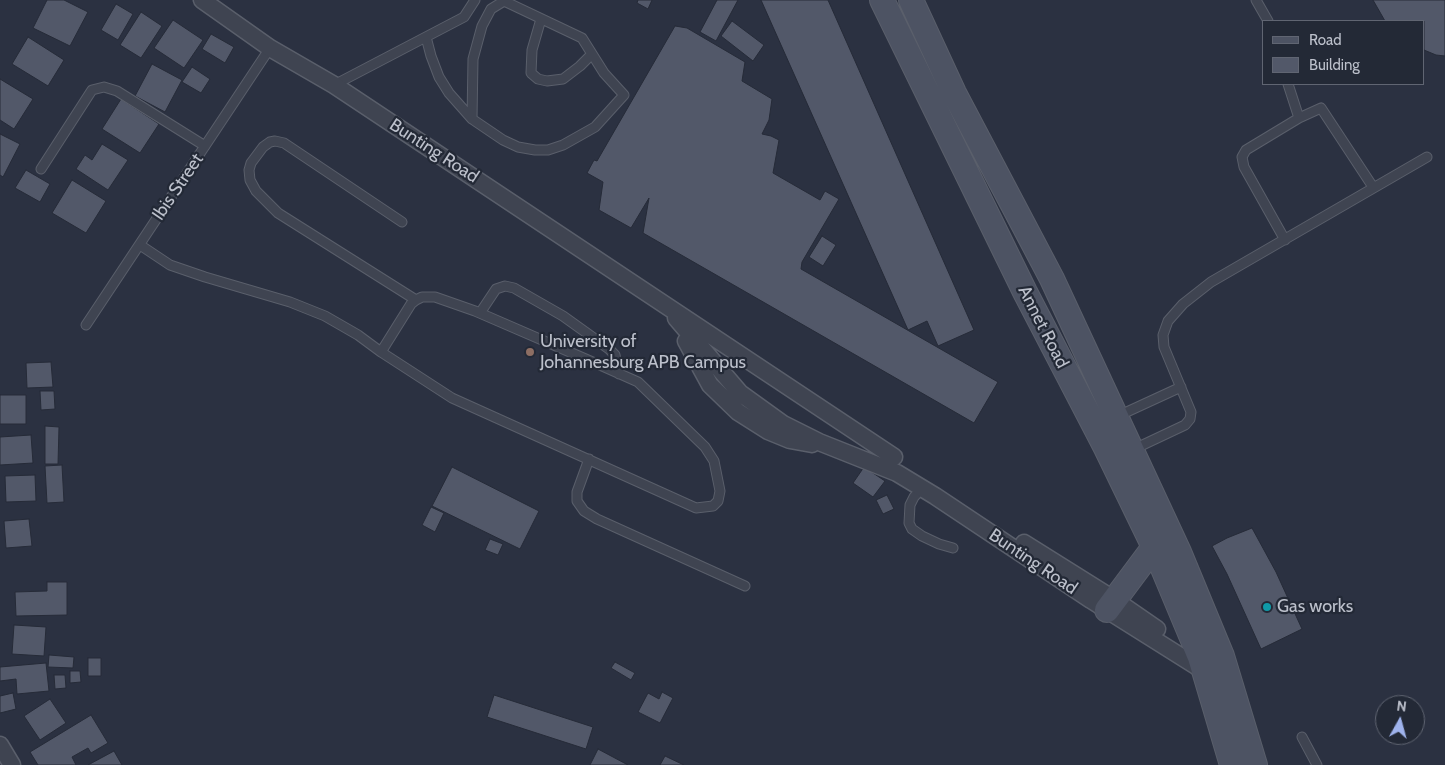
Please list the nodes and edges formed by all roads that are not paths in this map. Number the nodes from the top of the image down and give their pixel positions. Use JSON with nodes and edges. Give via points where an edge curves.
{"nodes":[{"id":1,"x":202,"y":0,"type":"edge"},
{"id":2,"x":475,"y":0,"type":"edge"},
{"id":3,"x":882,"y":0,"type":"edge"},
{"id":4,"x":911,"y":0,"type":"edge"},
{"id":5,"x":1256,"y":0,"type":"edge"},
{"id":6,"x":541,"y":19,"type":"junction"},
{"id":7,"x":1267,"y":20,"type":"edge"},
{"id":8,"x":426,"y":37,"type":"junction"},
{"id":9,"x":270,"y":48,"type":"junction"},
{"id":10,"x":592,"y":54,"type":"junction"},
{"id":11,"x":334,"y":85,"type":"junction"},
{"id":12,"x":1288,"y":85,"type":"edge"},
{"id":13,"x":1298,"y":118,"type":"junction"},
{"id":14,"x":472,"y":119,"type":"junction"},
{"id":15,"x":206,"y":146,"type":"junction"},
{"id":16,"x":1427,"y":157,"type":"dead end"},
{"id":17,"x":41,"y":169,"type":"dead end"},
{"id":18,"x":1372,"y":187,"type":"junction"},
{"id":19,"x":402,"y":222,"type":"dead end"},
{"id":20,"x":1285,"y":240,"type":"junction"},
{"id":21,"x":140,"y":245,"type":"junction"},
{"id":22,"x":1052,"y":279,"type":"junction"},
{"id":23,"x":1025,"y":292,"type":"junction"},
{"id":24,"x":416,"y":300,"type":"junction"},
{"id":25,"x":665,"y":304,"type":"junction"},
{"id":26,"x":480,"y":313,"type":"junction"},
{"id":27,"x":86,"y":325,"type":"dead end"},
{"id":28,"x":381,"y":352,"type":"junction"},
{"id":29,"x":619,"y":374,"type":"junction"},
{"id":30,"x":1181,"y":388,"type":"junction"},
{"id":31,"x":1120,"y":438,"type":"junction"},
{"id":32,"x":589,"y":459,"type":"junction"},
{"id":33,"x":922,"y":488,"type":"junction"},
{"id":34,"x":1154,"y":547,"type":"junction"},
{"id":35,"x":953,"y":548,"type":"dead end"},
{"id":36,"x":745,"y":586,"type":"dead end"},
{"id":37,"x":1111,"y":605,"type":"junction"},
{"id":38,"x":1213,"y":664,"type":"junction"},
{"id":39,"x":1302,"y":737,"type":"dead end"},
{"id":40,"x":0,"y":745,"type":"edge"},
{"id":41,"x":12,"y":765,"type":"edge"},
{"id":42,"x":1232,"y":765,"type":"edge"},
{"id":43,"x":1255,"y":765,"type":"edge"},
{"id":44,"x":1317,"y":765,"type":"edge"}],
"edges":[{"from":1,"to":9,"type":"street","name":"Bunting Road"},
{"from":2,"to":8,"type":"lane","via":[[464,17]]},
{"from":3,"to":23,"type":"main road","name":"Annet Road"},
{"from":4,"to":22,"type":"main road","name":"Annet Road","via":[[954,94]]},
{"from":5,"to":7,"type":"lane"},
{"from":6,"to":10,"type":"lane","via":[[582,38]]},
{"from":6,"to":10,"type":"lane","via":[[531,66],[531,73],[538,79],[563,79]]},
{"from":6,"to":14,"type":"lane","via":[[504,1],[491,10],[482,26],[473,59]]},
{"from":8,"to":11,"type":"lane"},
{"from":8,"to":14,"type":"lane","via":[[439,77]]},
{"from":9,"to":11,"type":"street","name":"Bunting Road"},
{"from":9,"to":15,"type":"lane","name":"Ibis Street"},
{"from":10,"to":14,"type":"lane","via":[[624,95],[595,128],[563,145],[535,150],[503,140]]},
{"from":11,"to":25,"type":"street","name":"Bunting Road"},
{"from":12,"to":13,"type":"lane"},
{"from":13,"to":18,"type":"lane","via":[[1321,108]]},
{"from":13,"to":20,"type":"lane","via":[[1246,150],[1242,157],[1244,167]]},
{"from":15,"to":17,"type":"lane","via":[[117,91],[104,87],[92,90]]},
{"from":15,"to":21,"type":"lane","name":"Ibis Street"},
{"from":16,"to":18,"type":"lane"},
{"from":18,"to":20,"type":"lane"},
{"from":19,"to":24,"type":"lane","via":[[284,143],[275,141],[263,146],[251,163],[250,180],[256,191],[278,213]]},
{"from":20,"to":30,"type":"lane","via":[[1211,282],[1183,304],[1168,321],[1163,335],[1164,347]]},
{"from":21,"to":27,"type":"lane","name":"Ibis Street"},
{"from":21,"to":28,"type":"lane","via":[[170,265],[325,316]]},
{"from":22,"to":23,"type":"main road"},
{"from":22,"to":31,"type":"main road","name":"Annet Road"},
{"from":23,"to":31,"type":"main road","name":"Annet Road"},
{"from":24,"to":26,"type":"lane","via":[[435,298]]},
{"from":24,"to":28,"type":"lane"},
{"from":25,"to":33,"type":"street","name":"Bunting Road","via":[[748,400],[783,424],[897,473]]},
{"from":25,"to":37,"type":"street","name":"Bunting Road","via":[[746,369],[794,402],[894,457]]},
{"from":26,"to":29,"type":"lane"},
{"from":26,"to":29,"type":"lane","via":[[498,287],[514,288],[563,316],[610,349],[615,355]]},
{"from":28,"to":32,"type":"lane","via":[[452,398]]},
{"from":29,"to":32,"type":"lane","via":[[638,382],[705,447],[714,460],[720,491],[718,502],[713,506],[696,508]]},
{"from":30,"to":31,"type":"lane"},
{"from":30,"to":31,"type":"lane","via":[[1191,412],[1185,425]]},
{"from":31,"to":34,"type":"main road","name":"Annet Road"},
{"from":31,"to":38,"type":"main road","name":"Annet Road","via":[[1179,552]]},
{"from":32,"to":36,"type":"lane","via":[[577,492],[577,501],[584,511],[597,520]]},
{"from":33,"to":35,"type":"lane","via":[[910,505],[912,529]]},
{"from":33,"to":37,"type":"street","name":"Bunting Road","via":[[1023,556]]},
{"from":34,"to":37,"type":"main road"},
{"from":34,"to":38,"type":"main road","name":"Annet Road"},
{"from":37,"to":38,"type":"street","name":"Bunting Road"},
{"from":38,"to":42,"type":"main road"},
{"from":38,"to":43,"type":"main road"},
{"from":39,"to":44,"type":"lane"},
{"from":40,"to":41,"type":"street"}]}
